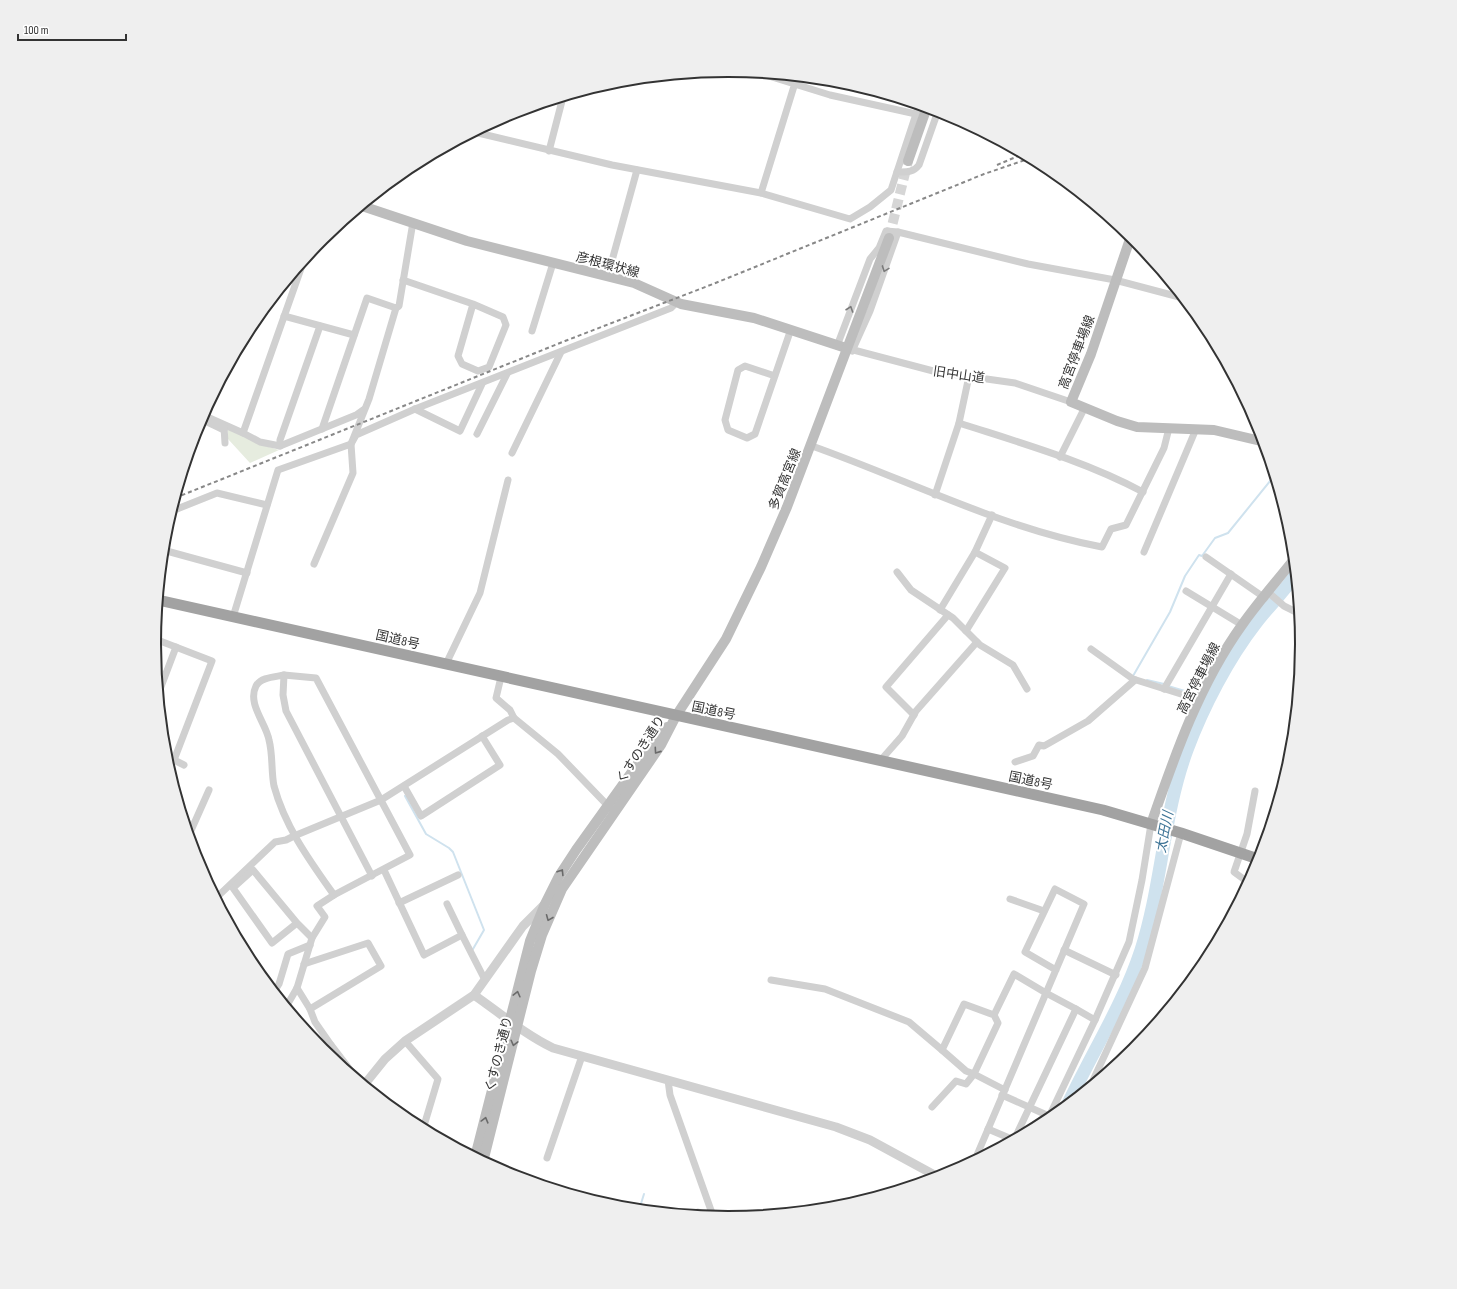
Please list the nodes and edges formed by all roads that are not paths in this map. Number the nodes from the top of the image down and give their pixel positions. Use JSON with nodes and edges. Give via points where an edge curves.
{"nodes":[{"id":1,"x":796,"y":81,"type":"edge"},
{"id":2,"x":800,"y":82,"type":"edge"},
{"id":3,"x":562,"y":102,"type":"edge"},
{"id":4,"x":918,"y":109,"type":"edge"},
{"id":5,"x":925,"y":112,"type":"edge"},
{"id":6,"x":916,"y":114,"type":"junction"},
{"id":7,"x":936,"y":116,"type":"edge"},
{"id":8,"x":482,"y":134,"type":"edge"},
{"id":9,"x":549,"y":150,"type":"junction"},
{"id":10,"x":908,"y":161,"type":"tunnel mouth"},
{"id":11,"x":637,"y":170,"type":"junction"},
{"id":12,"x":897,"y":172,"type":"junction"},
{"id":13,"x":762,"y":194,"type":"junction"},
{"id":14,"x":367,"y":208,"type":"edge"},
{"id":15,"x":414,"y":224,"type":"junction"},
{"id":16,"x":898,"y":232,"type":"junction"},
{"id":17,"x":889,"y":238,"type":"tunnel mouth"},
{"id":18,"x":1129,"y":242,"type":"edge"},
{"id":19,"x":552,"y":263,"type":"junction"},
{"id":20,"x":299,"y":273,"type":"edge"},
{"id":21,"x":608,"y":276,"type":"junction"},
{"id":22,"x":403,"y":280,"type":"junction"},
{"id":23,"x":1115,"y":280,"type":"junction"},
{"id":24,"x":1177,"y":296,"type":"edge"},
{"id":25,"x":677,"y":302,"type":"junction"},
{"id":26,"x":473,"y":304,"type":"junction"},
{"id":27,"x":396,"y":308,"type":"junction"},
{"id":28,"x":284,"y":316,"type":"junction"},
{"id":29,"x":320,"y":326,"type":"junction"},
{"id":30,"x":791,"y":329,"type":"junction"},
{"id":31,"x":532,"y":331,"type":"dead end"},
{"id":32,"x":354,"y":336,"type":"junction"},
{"id":33,"x":845,"y":348,"type":"junction"},
{"id":34,"x":561,"y":352,"type":"junction"},
{"id":35,"x":506,"y":374,"type":"junction"},
{"id":36,"x":775,"y":376,"type":"junction"},
{"id":37,"x":969,"y":376,"type":"junction"},
{"id":38,"x":482,"y":384,"type":"junction"},
{"id":39,"x":1071,"y":402,"type":"junction"},
{"id":40,"x":1084,"y":407,"type":"junction"},
{"id":41,"x":415,"y":409,"type":"junction"},
{"id":42,"x":363,"y":410,"type":"junction"},
{"id":43,"x":208,"y":418,"type":"edge"},
{"id":44,"x":207,"y":421,"type":"edge"},
{"id":45,"x":959,"y":423,"type":"junction"},
{"id":46,"x":224,"y":427,"type":"junction"},
{"id":47,"x":1168,"y":428,"type":"junction"},
{"id":48,"x":322,"y":429,"type":"junction"},
{"id":49,"x":1196,"y":429,"type":"junction"},
{"id":50,"x":243,"y":433,"type":"junction"},
{"id":51,"x":477,"y":434,"type":"dead end"},
{"id":52,"x":1258,"y":439,"type":"edge"},
{"id":53,"x":225,"y":443,"type":"dead end"},
{"id":54,"x":351,"y":444,"type":"junction"},
{"id":55,"x":280,"y":446,"type":"junction"},
{"id":56,"x":812,"y":446,"type":"junction"},
{"id":57,"x":512,"y":453,"type":"dead end"},
{"id":58,"x":1060,"y":457,"type":"junction"},
{"id":59,"x":508,"y":480,"type":"dead end"},
{"id":60,"x":1143,"y":492,"type":"junction"},
{"id":61,"x":936,"y":495,"type":"junction"},
{"id":62,"x":267,"y":505,"type":"junction"},
{"id":63,"x":178,"y":509,"type":"edge"},
{"id":64,"x":992,"y":515,"type":"junction"},
{"id":65,"x":169,"y":552,"type":"edge"},
{"id":66,"x":975,"y":552,"type":"junction"},
{"id":67,"x":1144,"y":552,"type":"dead end"},
{"id":68,"x":1206,"y":557,"type":"dead end"},
{"id":69,"x":314,"y":564,"type":"dead end"},
{"id":70,"x":1290,"y":564,"type":"edge"},
{"id":71,"x":897,"y":572,"type":"dead end"},
{"id":72,"x":247,"y":573,"type":"junction"},
{"id":73,"x":1231,"y":574,"type":"junction"},
{"id":74,"x":1186,"y":591,"type":"dead end"},
{"id":75,"x":1268,"y":595,"type":"junction"},
{"id":76,"x":163,"y":601,"type":"edge"},
{"id":77,"x":1212,"y":607,"type":"junction"},
{"id":78,"x":940,"y":610,"type":"junction"},
{"id":79,"x":1295,"y":612,"type":"edge"},
{"id":80,"x":948,"y":614,"type":"junction"},
{"id":81,"x":234,"y":617,"type":"junction"},
{"id":82,"x":1242,"y":625,"type":"junction"},
{"id":83,"x":966,"y":631,"type":"junction"},
{"id":84,"x":161,"y":642,"type":"edge"},
{"id":85,"x":977,"y":642,"type":"junction"},
{"id":86,"x":176,"y":647,"type":"junction"},
{"id":87,"x":1091,"y":649,"type":"dead end"},
{"id":88,"x":446,"y":664,"type":"junction"},
{"id":89,"x":284,"y":675,"type":"junction"},
{"id":90,"x":501,"y":677,"type":"junction"},
{"id":91,"x":1135,"y":680,"type":"junction"},
{"id":92,"x":162,"y":684,"type":"edge"},
{"id":93,"x":1027,"y":689,"type":"dead end"},
{"id":94,"x":1164,"y":689,"type":"junction"},
{"id":95,"x":1200,"y":700,"type":"junction"},
{"id":96,"x":914,"y":715,"type":"junction"},
{"id":97,"x":676,"y":716,"type":"junction"},
{"id":98,"x":514,"y":718,"type":"junction"},
{"id":99,"x":482,"y":736,"type":"junction"},
{"id":100,"x":174,"y":760,"type":"joint"},
{"id":101,"x":880,"y":761,"type":"junction"},
{"id":102,"x":1016,"y":762,"type":"dead end"},
{"id":103,"x":184,"y":765,"type":"dead end"},
{"id":104,"x":404,"y":786,"type":"junction"},
{"id":105,"x":209,"y":790,"type":"dead end"},
{"id":106,"x":1255,"y":791,"type":"dead end"},
{"id":107,"x":381,"y":800,"type":"junction"},
{"id":108,"x":610,"y":809,"type":"junction"},
{"id":109,"x":341,"y":816,"type":"junction"},
{"id":110,"x":1154,"y":825,"type":"junction"},
{"id":111,"x":192,"y":829,"type":"edge"},
{"id":112,"x":1180,"y":833,"type":"junction"},
{"id":113,"x":294,"y":836,"type":"junction"},
{"id":114,"x":1241,"y":853,"type":"junction"},
{"id":115,"x":1255,"y":858,"type":"edge"},
{"id":116,"x":384,"y":870,"type":"junction"},
{"id":117,"x":458,"y":875,"type":"dead end"},
{"id":118,"x":372,"y":876,"type":"junction"},
{"id":119,"x":1244,"y":880,"type":"edge"},
{"id":120,"x":220,"y":894,"type":"edge"},
{"id":121,"x":334,"y":895,"type":"junction"},
{"id":122,"x":1010,"y":899,"type":"dead end"},
{"id":123,"x":400,"y":903,"type":"junction"},
{"id":124,"x":446,"y":904,"type":"dead end"},
{"id":125,"x":545,"y":904,"type":"junction"},
{"id":126,"x":1044,"y":911,"type":"junction"},
{"id":127,"x":297,"y":922,"type":"junction"},
{"id":128,"x":462,"y":935,"type":"junction"},
{"id":129,"x":311,"y":942,"type":"junction"},
{"id":130,"x":1064,"y":950,"type":"junction"},
{"id":131,"x":304,"y":964,"type":"junction"},
{"id":132,"x":1056,"y":970,"type":"junction"},
{"id":133,"x":1116,"y":974,"type":"junction"},
{"id":134,"x":484,"y":980,"type":"junction"},
{"id":135,"x":771,"y":980,"type":"dead end"},
{"id":136,"x":277,"y":988,"type":"edge"},
{"id":137,"x":297,"y":988,"type":"junction"},
{"id":138,"x":1046,"y":993,"type":"junction"},
{"id":139,"x":474,"y":995,"type":"junction"},
{"id":140,"x":288,"y":1003,"type":"edge"},
{"id":141,"x":310,"y":1009,"type":"junction"},
{"id":142,"x":1076,"y":1009,"type":"junction"},
{"id":143,"x":994,"y":1016,"type":"junction"},
{"id":144,"x":1095,"y":1020,"type":"junction"},
{"id":145,"x":514,"y":1024,"type":"junction"},
{"id":146,"x":405,"y":1041,"type":"junction"},
{"id":147,"x":331,"y":1045,"type":"junction"},
{"id":148,"x":328,"y":1047,"type":"edge"},
{"id":149,"x":942,"y":1050,"type":"junction"},
{"id":150,"x":582,"y":1056,"type":"junction"},
{"id":151,"x":343,"y":1061,"type":"edge"},
{"id":152,"x":974,"y":1074,"type":"junction"},
{"id":153,"x":668,"y":1080,"type":"junction"},
{"id":154,"x":1092,"y":1080,"type":"edge"},
{"id":155,"x":367,"y":1081,"type":"edge"},
{"id":156,"x":1004,"y":1092,"type":"junction"},
{"id":157,"x":932,"y":1107,"type":"dead end"},
{"id":158,"x":1030,"y":1108,"type":"junction"},
{"id":159,"x":1051,"y":1111,"type":"edge"},
{"id":160,"x":1043,"y":1117,"type":"edge"},
{"id":161,"x":425,"y":1123,"type":"edge"},
{"id":162,"x":988,"y":1129,"type":"junction"},
{"id":163,"x":1018,"y":1132,"type":"edge"},
{"id":164,"x":1009,"y":1138,"type":"edge"},
{"id":165,"x":476,"y":1152,"type":"edge"},
{"id":166,"x":978,"y":1154,"type":"edge"},
{"id":167,"x":484,"y":1156,"type":"edge"},
{"id":168,"x":547,"y":1158,"type":"dead end"},
{"id":169,"x":933,"y":1174,"type":"edge"},
{"id":170,"x":712,"y":1212,"type":"edge"}],
"edges":[{"from":1,"to":13,"type":"street"},
{"from":2,"to":6,"type":"street","via":[[830,95]]},
{"from":3,"to":9,"type":"street"},
{"from":4,"to":6,"type":"street"},
{"from":5,"to":10,"type":"main road"},
{"from":6,"to":12,"type":"street"},
{"from":7,"to":12,"type":"street","via":[[919,165],[911,172]]},
{"from":8,"to":9,"type":"street"},
{"from":9,"to":11,"type":"street"},
{"from":11,"to":13,"type":"street"},
{"from":11,"to":21,"type":"street"},
{"from":12,"to":13,"type":"street","via":[[887,195],[850,219]]},
{"from":14,"to":15,"type":"main road","name":"彦根環状線"},
{"from":15,"to":19,"type":"main road","name":"彦根環状線"},
{"from":15,"to":22,"type":"street"},
{"from":16,"to":23,"type":"street","via":[[1028,264]]},
{"from":16,"to":33,"type":"street","one_way":true,"via":[[870,311]]},
{"from":33,"to":16,"type":"street","one_way":true,"via":[[870,259],[879,248],[886,231]]},
{"from":17,"to":33,"type":"main road","name":"多賀高宮線"},
{"from":18,"to":23,"type":"main road","name":"高宮停車場線"},
{"from":19,"to":21,"type":"main road","name":"彦根環状線"},
{"from":19,"to":31,"type":"street"},
{"from":20,"to":28,"type":"street"},
{"from":21,"to":25,"type":"main road","name":"彦根環状線","via":[[634,283]]},
{"from":22,"to":26,"type":"street"},
{"from":22,"to":27,"type":"street","via":[[399,306]]},
{"from":23,"to":24,"type":"street"},
{"from":23,"to":39,"type":"main road","name":"高宮停車場線","via":[[1091,354]]},
{"from":25,"to":30,"type":"main road","name":"彦根環状線","via":[[705,310],[754,318]]},
{"from":25,"to":34,"type":"street","via":[[671,308]]},
{"from":26,"to":26,"type":"street","via":[[503,317],[506,325],[489,367],[478,371],[462,364],[458,356]]},
{"from":27,"to":32,"type":"street","via":[[367,298]]},
{"from":27,"to":42,"type":"street"},
{"from":28,"to":29,"type":"street"},
{"from":28,"to":50,"type":"street"},
{"from":29,"to":32,"type":"street"},
{"from":29,"to":55,"type":"street"},
{"from":30,"to":33,"type":"main road","name":"彦根環状線"},
{"from":30,"to":36,"type":"street"},
{"from":32,"to":48,"type":"street"},
{"from":33,"to":37,"type":"street","name":"旧中山道","via":[[913,367]]},
{"from":33,"to":56,"type":"main road","name":"多賀高宮線"},
{"from":34,"to":35,"type":"street"},
{"from":34,"to":57,"type":"street"},
{"from":35,"to":38,"type":"street"},
{"from":35,"to":51,"type":"street"},
{"from":36,"to":36,"type":"street","via":[[755,434],[747,438],[728,430],[725,420],[738,370],[745,366]]},
{"from":37,"to":39,"type":"street","name":"旧中山道","via":[[1015,383]]},
{"from":37,"to":45,"type":"street"},
{"from":38,"to":41,"type":"street"},
{"from":38,"to":41,"type":"street","via":[[460,431]]},
{"from":39,"to":40,"type":"main road","name":"高宮停車場線"},
{"from":40,"to":47,"type":"main road","name":"高宮停車場線","via":[[1137,427]]},
{"from":40,"to":58,"type":"street"},
{"from":41,"to":54,"type":"street","via":[[356,435]]},
{"from":42,"to":48,"type":"street"},
{"from":42,"to":54,"type":"street"},
{"from":43,"to":46,"type":"street"},
{"from":44,"to":46,"type":"street"},
{"from":45,"to":58,"type":"street"},
{"from":45,"to":61,"type":"street"},
{"from":46,"to":50,"type":"street"},
{"from":46,"to":53,"type":"street"},
{"from":47,"to":49,"type":"main road","name":"高宮停車場線"},
{"from":47,"to":60,"type":"street","via":[[1164,448]]},
{"from":48,"to":55,"type":"street"},
{"from":49,"to":52,"type":"main road","name":"高宮停車場線"},
{"from":49,"to":67,"type":"street"},
{"from":50,"to":55,"type":"street","via":[[260,442]]},
{"from":54,"to":62,"type":"street","via":[[278,470]]},
{"from":54,"to":69,"type":"street","via":[[353,473]]},
{"from":56,"to":61,"type":"street"},
{"from":56,"to":97,"type":"main road","name":"多賀高宮線","via":[[761,567],[726,639]]},
{"from":58,"to":60,"type":"street","via":[[1117,478]]},
{"from":59,"to":88,"type":"street","via":[[480,594]]},
{"from":60,"to":64,"type":"street","via":[[1126,525],[1111,529],[1102,547],[1074,542]]},
{"from":61,"to":64,"type":"street"},
{"from":62,"to":63,"type":"street","via":[[217,492]]},
{"from":62,"to":72,"type":"street"},
{"from":64,"to":66,"type":"street"},
{"from":65,"to":72,"type":"street"},
{"from":66,"to":78,"type":"street"},
{"from":66,"to":83,"type":"street","via":[[1005,568]]},
{"from":68,"to":73,"type":"street"},
{"from":70,"to":75,"type":"main road","name":"高宮停車場線"},
{"from":71,"to":78,"type":"street","via":[[911,590]]},
{"from":72,"to":81,"type":"street"},
{"from":73,"to":75,"type":"street"},
{"from":73,"to":77,"type":"street"},
{"from":74,"to":77,"type":"street"},
{"from":75,"to":79,"type":"street"},
{"from":75,"to":82,"type":"main road","name":"高宮停車場線"},
{"from":76,"to":81,"type":"highway","name":"国道8号"},
{"from":77,"to":82,"type":"street"},
{"from":77,"to":94,"type":"street"},
{"from":78,"to":80,"type":"street"},
{"from":80,"to":83,"type":"street"},
{"from":80,"to":96,"type":"street","via":[[886,687]]},
{"from":81,"to":88,"type":"highway","name":"国道8号"},
{"from":82,"to":95,"type":"main road","name":"高宮停車場線","via":[[1216,667]]},
{"from":83,"to":85,"type":"street"},
{"from":84,"to":86,"type":"street"},
{"from":85,"to":93,"type":"street","via":[[1013,665]]},
{"from":85,"to":96,"type":"street"},
{"from":86,"to":92,"type":"street"},
{"from":86,"to":100,"type":"street","via":[[212,662]]},
{"from":87,"to":91,"type":"street"},
{"from":88,"to":90,"type":"highway","name":"国道8号"},
{"from":89,"to":107,"type":"street","via":[[316,678]]},
{"from":89,"to":109,"type":"street","via":[[283,695],[286,711]]},
{"from":89,"to":113,"type":"street","via":[[260,681],[256,686],[254,701],[269,740],[274,785]]},
{"from":90,"to":97,"type":"highway","name":"国道8号"},
{"from":90,"to":98,"type":"street","via":[[496,698],[510,710]]},
{"from":91,"to":94,"type":"street"},
{"from":91,"to":102,"type":"street","via":[[1088,721],[1044,746],[1039,746],[1033,756]]},
{"from":94,"to":95,"type":"street"},
{"from":95,"to":110,"type":"main road","name":"高宮停車場線","via":[[1176,749]]},
{"from":96,"to":101,"type":"street","via":[[902,736]]},
{"from":97,"to":101,"type":"highway","name":"国道8号"},
{"from":97,"to":108,"type":"main road","name":"くすのき通り","via":[[661,745]]},
{"from":98,"to":99,"type":"street"},
{"from":98,"to":108,"type":"street","via":[[558,754]]},
{"from":99,"to":104,"type":"street"},
{"from":99,"to":104,"type":"street","via":[[500,765],[421,816]]},
{"from":100,"to":103,"type":"street"},
{"from":101,"to":110,"type":"highway","name":"国道8号","via":[[1103,810]]},
{"from":104,"to":107,"type":"street"},
{"from":105,"to":111,"type":"street"},
{"from":106,"to":114,"type":"street"},
{"from":107,"to":109,"type":"street"},
{"from":107,"to":116,"type":"street","via":[[410,855]]},
{"from":125,"to":108,"type":"main road","name":"くすのき通り","one_way":true,"via":[[559,876]]},
{"from":108,"to":145,"type":"main road","name":"くすのき通り","one_way":true,"via":[[562,889]]},
{"from":109,"to":113,"type":"street"},
{"from":109,"to":118,"type":"street"},
{"from":110,"to":112,"type":"highway","name":"国道8号"},
{"from":110,"to":133,"type":"street","via":[[1129,942]]},
{"from":112,"to":114,"type":"highway","name":"国道8号"},
{"from":112,"to":154,"type":"street","via":[[1145,968]]},
{"from":113,"to":120,"type":"street","via":[[275,842]]},
{"from":113,"to":121,"type":"street"},
{"from":114,"to":115,"type":"highway","name":"国道8号"},
{"from":114,"to":119,"type":"street","via":[[1234,872]]},
{"from":116,"to":118,"type":"street"},
{"from":116,"to":123,"type":"street"},
{"from":117,"to":123,"type":"street"},
{"from":118,"to":121,"type":"street"},
{"from":121,"to":129,"type":"street","via":[[317,906],[325,917]]},
{"from":122,"to":126,"type":"street"},
{"from":123,"to":128,"type":"street","via":[[424,955]]},
{"from":124,"to":128,"type":"street"},
{"from":125,"to":134,"type":"street","via":[[524,926]]},
{"from":145,"to":125,"type":"main road","name":"くすのき通り","one_way":true,"via":[[530,941]]},
{"from":126,"to":130,"type":"street","via":[[1055,889],[1084,904]]},
{"from":126,"to":132,"type":"street","via":[[1025,952]]},
{"from":127,"to":127,"type":"street","via":[[272,942],[233,888],[253,870]]},
{"from":127,"to":129,"type":"street"},
{"from":128,"to":134,"type":"street"},
{"from":129,"to":131,"type":"street"},
{"from":129,"to":136,"type":"street","via":[[288,954]]},
{"from":130,"to":132,"type":"street"},
{"from":130,"to":133,"type":"street"},
{"from":131,"to":137,"type":"street"},
{"from":131,"to":141,"type":"street","via":[[368,943],[381,966]]},
{"from":132,"to":138,"type":"street"},
{"from":133,"to":144,"type":"street"},
{"from":134,"to":139,"type":"street"},
{"from":135,"to":149,"type":"street","via":[[825,989],[909,1022]]},
{"from":137,"to":140,"type":"street"},
{"from":137,"to":141,"type":"street"},
{"from":138,"to":142,"type":"street"},
{"from":138,"to":143,"type":"street","via":[[1014,974]]},
{"from":138,"to":156,"type":"street"},
{"from":139,"to":145,"type":"street"},
{"from":139,"to":146,"type":"street"},
{"from":141,"to":147,"type":"street","via":[[315,1022]]},
{"from":142,"to":144,"type":"street"},
{"from":142,"to":158,"type":"street"},
{"from":143,"to":149,"type":"street","via":[[964,1004]]},
{"from":143,"to":152,"type":"street","via":[[998,1023]]},
{"from":144,"to":159,"type":"street"},
{"from":145,"to":150,"type":"street","via":[[526,1034],[553,1048]]},
{"from":165,"to":145,"type":"main road","name":"くすのき通り","one_way":true},
{"from":145,"to":167,"type":"main road","name":"くすのき通り","one_way":true},
{"from":146,"to":155,"type":"street","via":[[380,1064]]},
{"from":146,"to":161,"type":"street","via":[[438,1079]]},
{"from":147,"to":148,"type":"street"},
{"from":147,"to":151,"type":"street"},
{"from":149,"to":152,"type":"street","via":[[966,1071]]},
{"from":150,"to":153,"type":"street"},
{"from":150,"to":168,"type":"street"},
{"from":152,"to":156,"type":"street"},
{"from":152,"to":157,"type":"street","via":[[966,1084],[956,1081]]},
{"from":153,"to":169,"type":"street","via":[[848,1131]]},
{"from":153,"to":170,"type":"street","via":[[670,1095]]},
{"from":156,"to":158,"type":"street"},
{"from":156,"to":162,"type":"street"},
{"from":158,"to":160,"type":"street"},
{"from":158,"to":163,"type":"street"},
{"from":162,"to":164,"type":"street"},
{"from":162,"to":166,"type":"street"}]}
